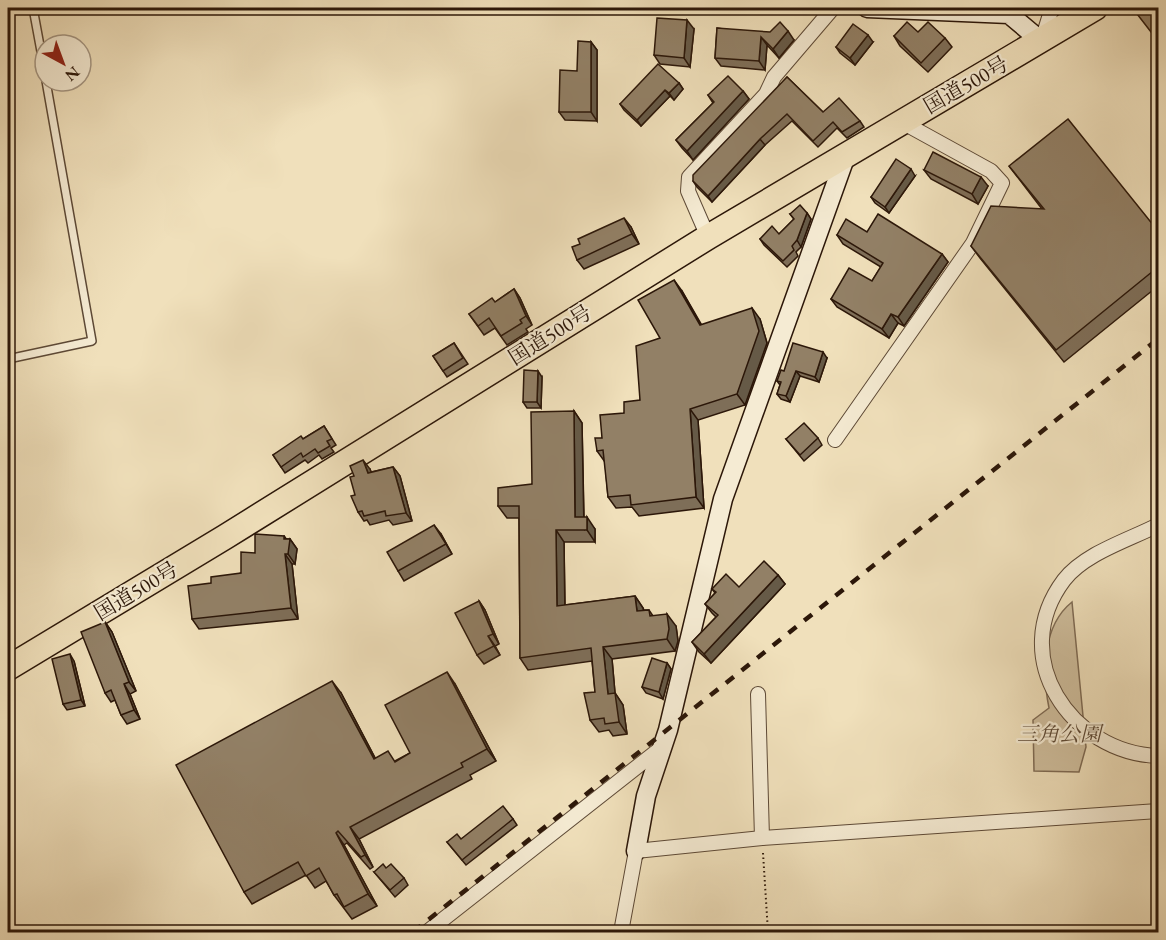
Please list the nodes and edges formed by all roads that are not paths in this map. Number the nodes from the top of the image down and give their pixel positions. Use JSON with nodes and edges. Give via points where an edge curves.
{"nodes":[{"id":1,"x":33,"y":8,"type":"edge"},
{"id":2,"x":833,"y":8,"type":"edge"},
{"id":3,"x":867,"y":8,"type":"edge"},
{"id":4,"x":921,"y":8,"type":"edge"},
{"id":5,"x":1052,"y":8,"type":"edge"},
{"id":6,"x":1095,"y":8,"type":"edge"},
{"id":7,"x":38,"y":33,"type":"edge"},
{"id":8,"x":1041,"y":41,"type":"junction"},
{"id":9,"x":48,"y":93,"type":"edge"},
{"id":10,"x":902,"y":122,"type":"junction"},
{"id":11,"x":845,"y":158,"type":"junction"},
{"id":12,"x":708,"y":237,"type":"junction"},
{"id":13,"x":8,"y":359,"type":"edge"},
{"id":14,"x":836,"y":440,"type":"dead end"},
{"id":15,"x":1158,"y":525,"type":"edge"},
{"id":16,"x":8,"y":668,"type":"edge"},
{"id":17,"x":758,"y":693,"type":"dead end"},
{"id":18,"x":661,"y":748,"type":"junction"},
{"id":19,"x":1158,"y":756,"type":"edge"},
{"id":20,"x":1158,"y":811,"type":"edge"},
{"id":21,"x":762,"y":838,"type":"junction"},
{"id":22,"x":636,"y":851,"type":"junction"},
{"id":23,"x":428,"y":933,"type":"edge"},
{"id":24,"x":621,"y":933,"type":"edge"}],
"edges":[{"from":1,"to":7,"type":"lane"},
{"from":2,"to":12,"type":"street","via":[[774,76],[766,94],[689,177],[688,191]]},
{"from":3,"to":4,"type":"street"},
{"from":4,"to":8,"type":"street","via":[[1009,14]]},
{"from":5,"to":8,"type":"street"},
{"from":6,"to":8,"type":"highway","name":"国道500号"},
{"from":8,"to":10,"type":"highway","name":"国道500号"},
{"from":9,"to":13,"type":"lane","via":[[92,340]]},
{"from":10,"to":11,"type":"highway","name":"国道500号"},
{"from":10,"to":14,"type":"street","via":[[991,171],[1002,183],[973,243]]},
{"from":11,"to":12,"type":"highway","name":"国道500号"},
{"from":11,"to":18,"type":"street","via":[[723,499]]},
{"from":12,"to":16,"type":"highway","name":"国道500号"},
{"from":15,"to":19,"type":"street","via":[[1099,554],[1065,579],[1052,599],[1042,642],[1051,688],[1082,727],[1112,746],[1139,755]]},
{"from":17,"to":21,"type":"street"},
{"from":18,"to":22,"type":"street","via":[[646,796]]},
{"from":18,"to":23,"type":"street"},
{"from":20,"to":21,"type":"street"},
{"from":21,"to":22,"type":"street"},
{"from":22,"to":24,"type":"street"}]}
